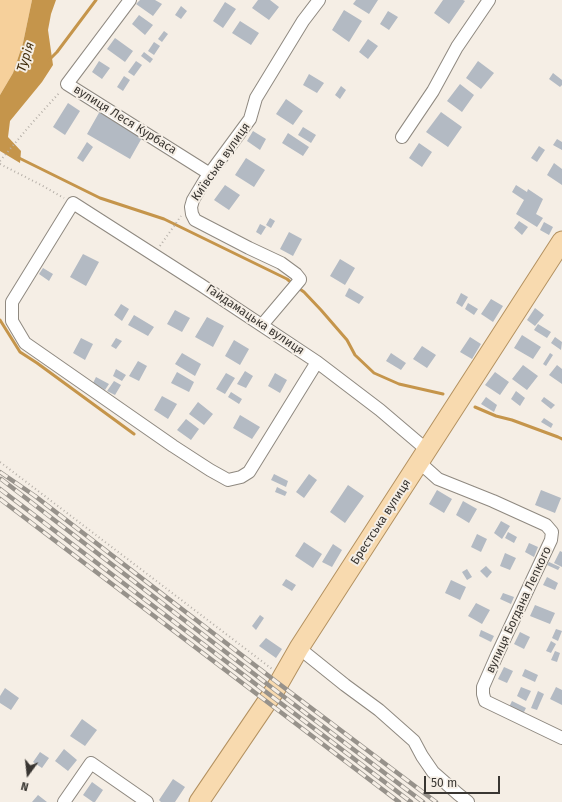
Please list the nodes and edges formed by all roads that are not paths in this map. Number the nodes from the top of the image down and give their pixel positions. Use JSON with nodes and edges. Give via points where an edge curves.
{"nodes":[{"id":1,"x":130,"y":0,"type":"edge"},
{"id":2,"x":319,"y":0,"type":"edge"},
{"id":3,"x":489,"y":0,"type":"edge"},
{"id":4,"x":402,"y":137,"type":"dead end"},
{"id":5,"x":210,"y":174,"type":"junction"},
{"id":6,"x":562,"y":240,"type":"edge"},
{"id":7,"x":262,"y":325,"type":"junction"},
{"id":8,"x":317,"y":362,"type":"junction"},
{"id":9,"x":423,"y":456,"type":"junction"},
{"id":10,"x":298,"y":648,"type":"junction"},
{"id":11,"x":562,"y":738,"type":"edge"},
{"id":12,"x":64,"y":802,"type":"edge"},
{"id":13,"x":147,"y":802,"type":"edge"},
{"id":14,"x":199,"y":802,"type":"edge"},
{"id":15,"x":468,"y":802,"type":"edge"}],
"edges":[{"from":1,"to":5,"type":"street","name":"вулиця Леся Курбаса","via":[[67,84]]},
{"from":2,"to":5,"type":"street","name":"Київська вулиця","via":[[303,21],[256,98],[250,119]]},
{"from":3,"to":4,"type":"street"},
{"from":5,"to":7,"type":"street","name":"Київська вулиця","via":[[193,200],[191,207],[195,220],[281,262],[300,279]]},
{"from":6,"to":9,"type":"main road","name":"Брестська вулиця"},
{"from":7,"to":8,"type":"street","name":"Гайдамацька вулиця"},
{"from":7,"to":8,"type":"street","name":"Гайдамацька вулиця","via":[[73,203],[12,302],[12,321],[25,343],[132,418],[228,480],[249,472]]},
{"from":8,"to":9,"type":"street","name":"Гайдамацька вулиця","via":[[380,410]]},
{"from":9,"to":10,"type":"main road","name":"Брестська вулиця"},
{"from":9,"to":11,"type":"street","name":"вулиця Богдана Лепкого","via":[[438,479],[540,522],[552,532],[551,540],[483,687],[483,694],[485,701]]},
{"from":10,"to":14,"type":"main road","name":"Брестська вулиця","via":[[282,677]]},
{"from":10,"to":15,"type":"street","via":[[379,710],[414,741],[433,772]]},
{"from":12,"to":13,"type":"street","via":[[91,763]]}]}
